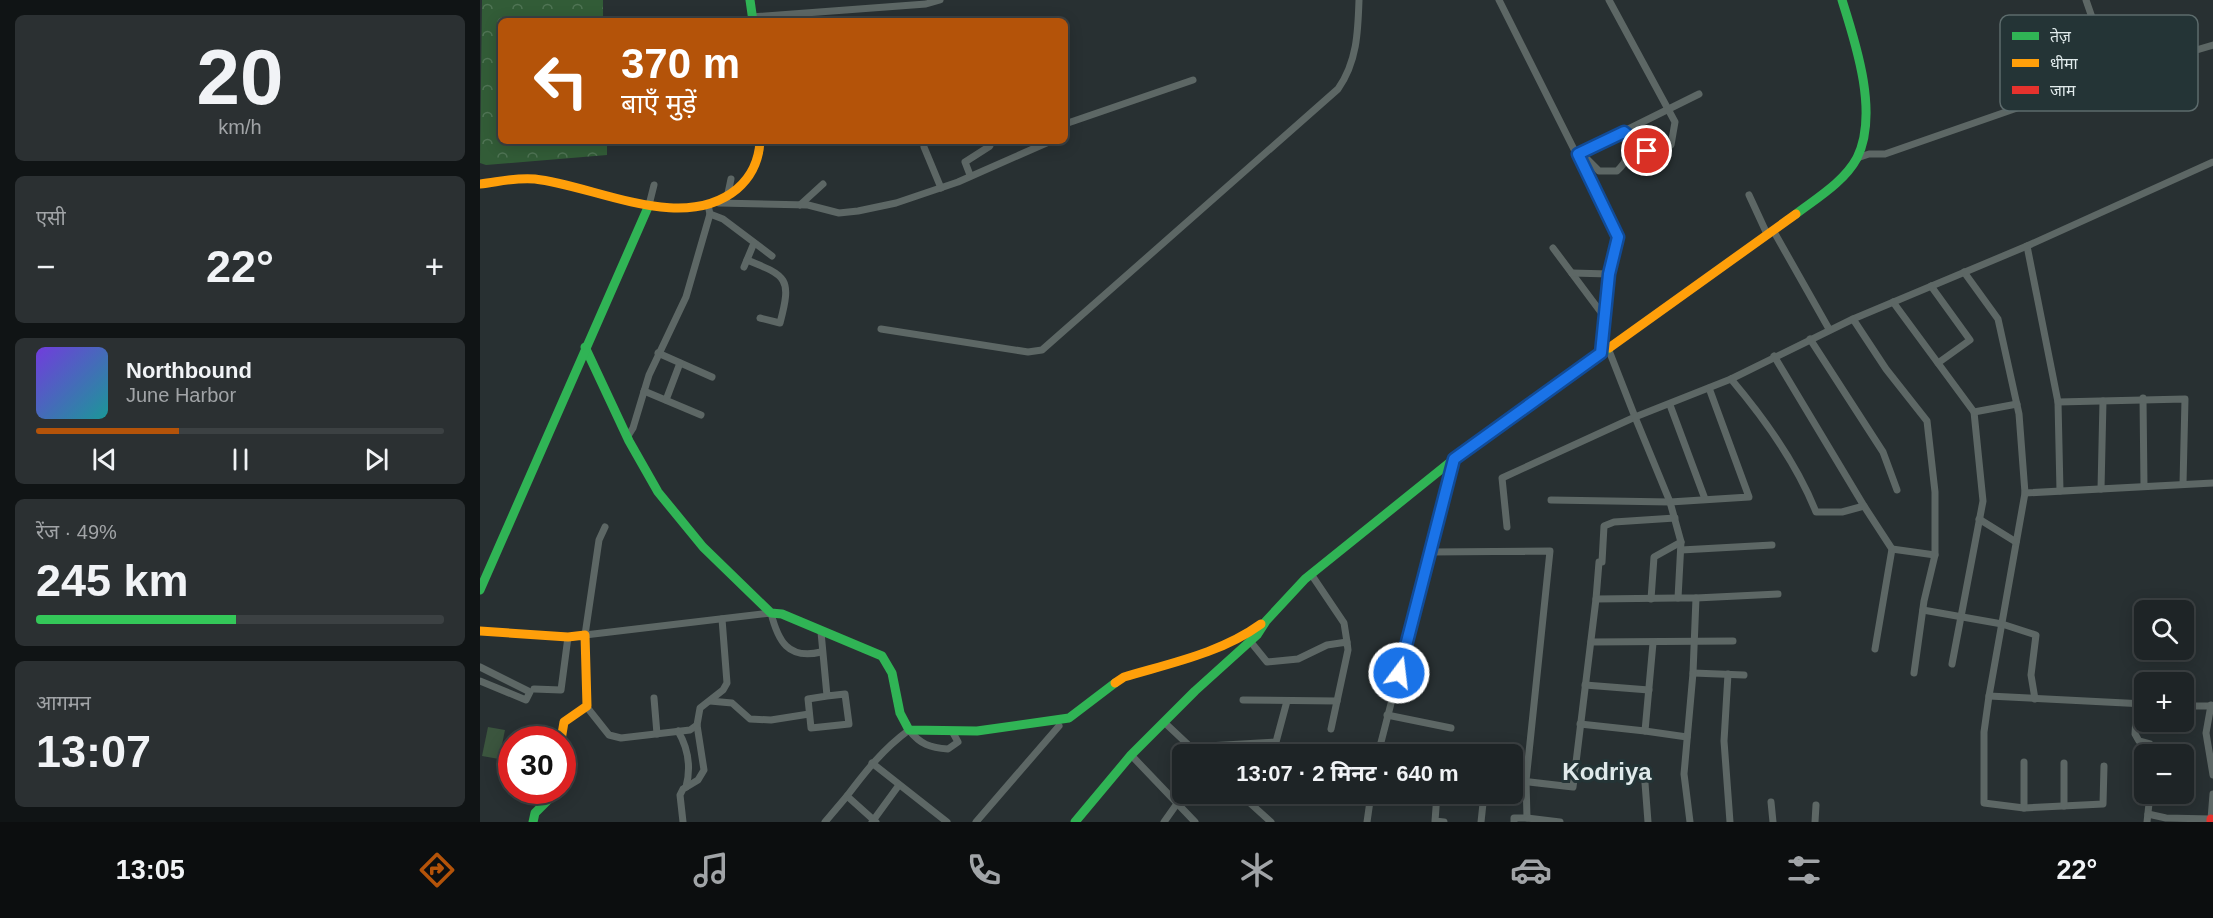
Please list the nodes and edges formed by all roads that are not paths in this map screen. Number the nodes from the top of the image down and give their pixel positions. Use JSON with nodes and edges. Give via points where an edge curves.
{"nodes":[{"id":1,"x":750,"y":0,"type":"edge"},
{"id":2,"x":940,"y":0,"type":"edge"},
{"id":3,"x":1359,"y":0,"type":"edge"},
{"id":4,"x":1500,"y":0,"type":"edge"},
{"id":5,"x":1609,"y":0,"type":"edge"},
{"id":6,"x":1842,"y":0,"type":"edge"},
{"id":7,"x":2086,"y":0,"type":"edge"},
{"id":8,"x":2091,"y":15,"type":"edge"},
{"id":9,"x":752,"y":18,"type":"edge"},
{"id":10,"x":764,"y":18,"type":"edge"},
{"id":11,"x":2213,"y":45,"type":"edge"},
{"id":12,"x":2198,"y":49,"type":"edge"},
{"id":13,"x":1193,"y":80,"type":"dead end"},
{"id":14,"x":1699,"y":94,"type":"dead end"},
{"id":15,"x":1667,"y":110,"type":"junction"},
{"id":16,"x":2009,"y":111,"type":"edge"},
{"id":17,"x":1068,"y":123,"type":"edge"},
{"id":18,"x":1624,"y":132,"type":"junction"},
{"id":19,"x":759,"y":144,"type":"edge"},
{"id":20,"x":990,"y":144,"type":"edge"},
{"id":21,"x":1044,"y":144,"type":"edge"},
{"id":22,"x":924,"y":147,"type":"dead end"},
{"id":23,"x":1580,"y":154,"type":"junction"},
{"id":24,"x":1857,"y":158,"type":"junction"},
{"id":25,"x":2213,"y":162,"type":"edge"},
{"id":26,"x":970,"y":176,"type":"junction"},
{"id":27,"x":730,"y":179,"type":"dead end"},
{"id":28,"x":480,"y":184,"type":"edge"},
{"id":29,"x":824,"y":184,"type":"dead end"},
{"id":30,"x":654,"y":185,"type":"dead end"},
{"id":31,"x":941,"y":188,"type":"junction"},
{"id":32,"x":1749,"y":195,"type":"dead end"},
{"id":33,"x":723,"y":200,"type":"junction"},
{"id":34,"x":649,"y":205,"type":"junction"},
{"id":35,"x":800,"y":205,"type":"junction"},
{"id":36,"x":709,"y":209,"type":"junction"},
{"id":37,"x":1770,"y":232,"type":"junction"},
{"id":38,"x":754,"y":243,"type":"junction"},
{"id":39,"x":2027,"y":246,"type":"junction"},
{"id":40,"x":1553,"y":248,"type":"dead end"},
{"id":41,"x":772,"y":256,"type":"dead end"},
{"id":42,"x":1572,"y":273,"type":"junction"},
{"id":43,"x":1964,"y":273,"type":"junction"},
{"id":44,"x":1609,"y":274,"type":"junction"},
{"id":45,"x":1931,"y":286,"type":"junction"},
{"id":46,"x":1893,"y":302,"type":"junction"},
{"id":47,"x":1604,"y":315,"type":"junction"},
{"id":48,"x":760,"y":318,"type":"dead end"},
{"id":49,"x":1853,"y":319,"type":"junction"},
{"id":50,"x":881,"y":329,"type":"dead end"},
{"id":51,"x":1829,"y":329,"type":"junction"},
{"id":52,"x":1810,"y":339,"type":"junction"},
{"id":53,"x":585,"y":347,"type":"junction"},
{"id":54,"x":1605,"y":351,"type":"junction"},
{"id":55,"x":658,"y":353,"type":"junction"},
{"id":56,"x":1774,"y":356,"type":"junction"},
{"id":57,"x":680,"y":363,"type":"junction"},
{"id":58,"x":1938,"y":363,"type":"junction"},
{"id":59,"x":712,"y":377,"type":"dead end"},
{"id":60,"x":1731,"y":379,"type":"junction"},
{"id":61,"x":1709,"y":388,"type":"junction"},
{"id":62,"x":644,"y":391,"type":"junction"},
{"id":63,"x":2143,"y":398,"type":"junction"},
{"id":64,"x":666,"y":400,"type":"junction"},
{"id":65,"x":2103,"y":401,"type":"junction"},
{"id":66,"x":2058,"y":402,"type":"junction"},
{"id":67,"x":2017,"y":404,"type":"junction"},
{"id":68,"x":1670,"y":405,"type":"junction"},
{"id":69,"x":1974,"y":412,"type":"junction"},
{"id":70,"x":701,"y":415,"type":"dead end"},
{"id":71,"x":1635,"y":417,"type":"junction"},
{"id":72,"x":628,"y":436,"type":"junction"},
{"id":73,"x":1454,"y":459,"type":"junction"},
{"id":74,"x":2213,"y":483,"type":"edge"},
{"id":75,"x":2183,"y":484,"type":"junction"},
{"id":76,"x":2144,"y":486,"type":"junction"},
{"id":77,"x":2101,"y":489,"type":"junction"},
{"id":78,"x":1897,"y":490,"type":"dead end"},
{"id":79,"x":2060,"y":491,"type":"junction"},
{"id":80,"x":2025,"y":493,"type":"junction"},
{"id":81,"x":1705,"y":499,"type":"junction"},
{"id":82,"x":1551,"y":500,"type":"dead end"},
{"id":83,"x":1670,"y":502,"type":"junction"},
{"id":84,"x":1864,"y":506,"type":"junction"},
{"id":85,"x":1675,"y":518,"type":"junction"},
{"id":86,"x":1979,"y":519,"type":"junction"},
{"id":87,"x":605,"y":526,"type":"dead end"},
{"id":88,"x":1507,"y":527,"type":"dead end"},
{"id":89,"x":2016,"y":542,"type":"junction"},
{"id":90,"x":1681,"y":546,"type":"junction"},
{"id":91,"x":1772,"y":546,"type":"dead end"},
{"id":92,"x":1892,"y":549,"type":"junction"},
{"id":93,"x":1431,"y":552,"type":"junction"},
{"id":94,"x":1935,"y":555,"type":"junction"},
{"id":95,"x":1311,"y":574,"type":"junction"},
{"id":96,"x":480,"y":590,"type":"edge"},
{"id":97,"x":1778,"y":594,"type":"dead end"},
{"id":98,"x":1678,"y":598,"type":"junction"},
{"id":99,"x":1696,"y":598,"type":"junction"},
{"id":100,"x":1596,"y":599,"type":"junction"},
{"id":101,"x":1651,"y":599,"type":"junction"},
{"id":102,"x":1923,"y":610,"type":"junction"},
{"id":103,"x":771,"y":613,"type":"junction"},
{"id":104,"x":1960,"y":616,"type":"junction"},
{"id":105,"x":722,"y":619,"type":"junction"},
{"id":106,"x":1266,"y":621,"type":"junction"},
{"id":107,"x":2002,"y":624,"type":"junction"},
{"id":108,"x":480,"y":631,"type":"edge"},
{"id":109,"x":820,"y":632,"type":"junction"},
{"id":110,"x":585,"y":635,"type":"junction"},
{"id":111,"x":568,"y":637,"type":"junction"},
{"id":112,"x":1250,"y":641,"type":"junction"},
{"id":113,"x":1695,"y":641,"type":"junction"},
{"id":114,"x":1733,"y":641,"type":"dead end"},
{"id":115,"x":1347,"y":642,"type":"junction"},
{"id":116,"x":1591,"y":642,"type":"junction"},
{"id":117,"x":1653,"y":643,"type":"junction"},
{"id":118,"x":1875,"y":649,"type":"dead end"},
{"id":119,"x":821,"y":652,"type":"junction"},
{"id":120,"x":1952,"y":664,"type":"dead end"},
{"id":121,"x":480,"y":667,"type":"edge"},
{"id":122,"x":1694,"y":673,"type":"junction"},
{"id":123,"x":1914,"y":673,"type":"dead end"},
{"id":124,"x":1728,"y":674,"type":"junction"},
{"id":125,"x":1744,"y":675,"type":"dead end"},
{"id":126,"x":480,"y":681,"type":"edge"},
{"id":127,"x":1585,"y":685,"type":"junction"},
{"id":128,"x":534,"y":689,"type":"dead end"},
{"id":129,"x":1649,"y":690,"type":"junction"},
{"id":130,"x":827,"y":696,"type":"junction"},
{"id":131,"x":1989,"y":696,"type":"junction"},
{"id":132,"x":654,"y":698,"type":"dead end"},
{"id":133,"x":2035,"y":699,"type":"junction"},
{"id":134,"x":1243,"y":700,"type":"dead end"},
{"id":135,"x":710,"y":701,"type":"junction"},
{"id":136,"x":1287,"y":701,"type":"junction"},
{"id":137,"x":1337,"y":701,"type":"junction"},
{"id":138,"x":2134,"y":704,"type":"edge"},
{"id":139,"x":586,"y":706,"type":"junction"},
{"id":140,"x":2194,"y":706,"type":"edge"},
{"id":141,"x":2212,"y":706,"type":"edge"},
{"id":142,"x":809,"y":714,"type":"junction"},
{"id":143,"x":1387,"y":715,"type":"junction"},
{"id":144,"x":1164,"y":722,"type":"junction"},
{"id":145,"x":1580,"y":723,"type":"junction"},
{"id":146,"x":697,"y":725,"type":"junction"},
{"id":147,"x":561,"y":726,"type":"edge"},
{"id":148,"x":1059,"y":726,"type":"dead end"},
{"id":149,"x":1451,"y":728,"type":"dead end"},
{"id":150,"x":1331,"y":729,"type":"dead end"},
{"id":151,"x":909,"y":730,"type":"junction"},
{"id":152,"x":678,"y":731,"type":"junction"},
{"id":153,"x":957,"y":731,"type":"junction"},
{"id":154,"x":1645,"y":731,"type":"junction"},
{"id":155,"x":2135,"y":732,"type":"edge"},
{"id":156,"x":657,"y":734,"type":"junction"},
{"id":157,"x":1686,"y":737,"type":"junction"},
{"id":158,"x":1187,"y":744,"type":"edge"},
{"id":159,"x":1267,"y":744,"type":"edge"},
{"id":160,"x":1380,"y":744,"type":"edge"},
{"id":161,"x":2150,"y":744,"type":"edge"},
{"id":162,"x":1131,"y":755,"type":"junction"},
{"id":163,"x":2024,"y":762,"type":"dead end"},
{"id":164,"x":2064,"y":763,"type":"dead end"},
{"id":165,"x":872,"y":764,"type":"junction"},
{"id":166,"x":2104,"y":766,"type":"dead end"},
{"id":167,"x":2213,"y":776,"type":"edge"},
{"id":168,"x":1523,"y":781,"type":"edge"},
{"id":169,"x":1526,"y":781,"type":"junction"},
{"id":170,"x":1645,"y":783,"type":"dead end"},
{"id":171,"x":899,"y":785,"type":"junction"},
{"id":172,"x":686,"y":787,"type":"junction"},
{"id":173,"x":2213,"y":794,"type":"edge"},
{"id":174,"x":847,"y":796,"type":"junction"},
{"id":175,"x":1771,"y":802,"type":"dead end"},
{"id":176,"x":545,"y":804,"type":"edge"},
{"id":177,"x":1251,"y":804,"type":"edge"},
{"id":178,"x":1370,"y":804,"type":"edge"},
{"id":179,"x":1436,"y":804,"type":"edge"},
{"id":180,"x":1481,"y":804,"type":"edge"},
{"id":181,"x":2149,"y":804,"type":"edge"},
{"id":182,"x":1176,"y":805,"type":"junction"},
{"id":183,"x":1815,"y":805,"type":"dead end"},
{"id":184,"x":2064,"y":806,"type":"junction"},
{"id":185,"x":2024,"y":808,"type":"junction"},
{"id":186,"x":2148,"y":813,"type":"junction"},
{"id":187,"x":1527,"y":818,"type":"junction"},
{"id":188,"x":874,"y":821,"type":"edge"},
{"id":189,"x":2211,"y":821,"type":"edge"},
{"id":190,"x":533,"y":822,"type":"edge"},
{"id":191,"x":683,"y":822,"type":"edge"},
{"id":192,"x":825,"y":822,"type":"edge"},
{"id":193,"x":947,"y":822,"type":"edge"},
{"id":194,"x":976,"y":822,"type":"edge"},
{"id":195,"x":1075,"y":822,"type":"edge"},
{"id":196,"x":1164,"y":822,"type":"edge"},
{"id":197,"x":1196,"y":822,"type":"edge"},
{"id":198,"x":1271,"y":822,"type":"edge"},
{"id":199,"x":1367,"y":822,"type":"edge"},
{"id":200,"x":1444,"y":822,"type":"edge"},
{"id":201,"x":1481,"y":822,"type":"edge"},
{"id":202,"x":1514,"y":822,"type":"edge"},
{"id":203,"x":1560,"y":822,"type":"edge"},
{"id":204,"x":1648,"y":822,"type":"edge"},
{"id":205,"x":1690,"y":822,"type":"edge"},
{"id":206,"x":1730,"y":822,"type":"edge"},
{"id":207,"x":1773,"y":822,"type":"edge"},
{"id":208,"x":1815,"y":822,"type":"edge"},
{"id":209,"x":2147,"y":822,"type":"edge"}],
"edges":[{"from":1,"to":9,"type":"street"},
{"from":2,"to":10,"type":"street"},
{"from":3,"to":50,"type":"street","via":[[1351,68],[1338,89],[1042,350],[1028,352]]},
{"from":4,"to":23,"type":"street"},
{"from":5,"to":15,"type":"street"},
{"from":6,"to":24,"type":"street","via":[[1859,54],[1866,123]]},
{"from":7,"to":8,"type":"street"},
{"from":11,"to":12,"type":"street"},
{"from":13,"to":17,"type":"street"},
{"from":14,"to":15,"type":"street"},
{"from":15,"to":18,"type":"street"},
{"from":15,"to":18,"type":"street","via":[[1676,122],[1671,145],[1661,151],[1655,153],[1640,147]]},
{"from":16,"to":24,"type":"street","via":[[1885,154]]},
{"from":18,"to":23,"type":"street"},
{"from":18,"to":23,"type":"street","via":[[1629,146],[1617,171],[1599,171]]},
{"from":19,"to":33,"type":"street","via":[[752,172],[736,193]]},
{"from":20,"to":26,"type":"street","via":[[965,162]]},
{"from":21,"to":26,"type":"street"},
{"from":22,"to":31,"type":"street"},
{"from":23,"to":44,"type":"street","via":[[1618,237]]},
{"from":24,"to":37,"type":"street","via":[[1824,193]]},
{"from":25,"to":39,"type":"street"},
{"from":26,"to":31,"type":"street"},
{"from":27,"to":33,"type":"street"},
{"from":28,"to":34,"type":"street","via":[[533,179]]},
{"from":29,"to":35,"type":"street"},
{"from":30,"to":34,"type":"street"},
{"from":31,"to":35,"type":"street","via":[[858,211],[839,213]]},
{"from":32,"to":37,"type":"street"},
{"from":33,"to":35,"type":"street"},
{"from":33,"to":36,"type":"street"},
{"from":34,"to":36,"type":"street"},
{"from":34,"to":53,"type":"street"},
{"from":36,"to":38,"type":"street"},
{"from":36,"to":55,"type":"street","via":[[686,297]]},
{"from":37,"to":51,"type":"street"},
{"from":37,"to":54,"type":"street"},
{"from":38,"to":41,"type":"street"},
{"from":38,"to":48,"type":"street","via":[[745,264],[780,274],[784,281],[780,323]]},
{"from":39,"to":43,"type":"street"},
{"from":39,"to":66,"type":"street"},
{"from":40,"to":42,"type":"street"},
{"from":42,"to":44,"type":"street"},
{"from":42,"to":47,"type":"street"},
{"from":43,"to":45,"type":"street"},
{"from":43,"to":67,"type":"street","via":[[1998,320]]},
{"from":44,"to":47,"type":"street"},
{"from":45,"to":46,"type":"street"},
{"from":45,"to":58,"type":"street","via":[[1970,340]]},
{"from":46,"to":49,"type":"street"},
{"from":46,"to":58,"type":"street"},
{"from":47,"to":54,"type":"street"},
{"from":49,"to":51,"type":"street"},
{"from":49,"to":94,"type":"street","via":[[1927,421],[1935,492]]},
{"from":51,"to":52,"type":"street"},
{"from":52,"to":56,"type":"street"},
{"from":52,"to":78,"type":"street","via":[[1883,452]]},
{"from":53,"to":72,"type":"street"},
{"from":53,"to":96,"type":"street"},
{"from":54,"to":71,"type":"street"},
{"from":54,"to":73,"type":"street"},
{"from":55,"to":57,"type":"street"},
{"from":55,"to":62,"type":"street"},
{"from":56,"to":60,"type":"street"},
{"from":56,"to":84,"type":"street"},
{"from":57,"to":59,"type":"street"},
{"from":57,"to":64,"type":"street"},
{"from":58,"to":69,"type":"street"},
{"from":60,"to":61,"type":"street"},
{"from":60,"to":84,"type":"street","via":[[1756,409],[1806,486],[1816,512],[1842,512]]},
{"from":61,"to":68,"type":"street"},
{"from":61,"to":81,"type":"street","via":[[1749,498]]},
{"from":62,"to":64,"type":"street"},
{"from":62,"to":72,"type":"street"},
{"from":63,"to":65,"type":"street"},
{"from":63,"to":75,"type":"street","via":[[2185,399]]},
{"from":63,"to":76,"type":"street"},
{"from":64,"to":70,"type":"street"},
{"from":65,"to":66,"type":"street"},
{"from":65,"to":77,"type":"street"},
{"from":66,"to":79,"type":"street"},
{"from":67,"to":69,"type":"street"},
{"from":67,"to":80,"type":"street"},
{"from":68,"to":71,"type":"street"},
{"from":68,"to":81,"type":"street"},
{"from":69,"to":86,"type":"street","via":[[1983,501]]},
{"from":71,"to":83,"type":"street"},
{"from":71,"to":88,"type":"street","via":[[1502,478]]},
{"from":72,"to":103,"type":"street","via":[[669,506],[720,564]]},
{"from":73,"to":93,"type":"street"},
{"from":73,"to":95,"type":"street"},
{"from":74,"to":75,"type":"street"},
{"from":75,"to":76,"type":"street"},
{"from":76,"to":77,"type":"street"},
{"from":77,"to":79,"type":"street"},
{"from":79,"to":80,"type":"street"},
{"from":80,"to":89,"type":"street"},
{"from":81,"to":83,"type":"street"},
{"from":82,"to":83,"type":"street"},
{"from":83,"to":85,"type":"street"},
{"from":84,"to":92,"type":"street"},
{"from":85,"to":90,"type":"street"},
{"from":85,"to":100,"type":"street","via":[[1604,526]]},
{"from":86,"to":89,"type":"street"},
{"from":86,"to":104,"type":"street"},
{"from":87,"to":110,"type":"street"},
{"from":89,"to":107,"type":"street"},
{"from":90,"to":91,"type":"street"},
{"from":90,"to":98,"type":"street"},
{"from":90,"to":101,"type":"street","via":[[1654,557]]},
{"from":92,"to":94,"type":"street"},
{"from":92,"to":118,"type":"street"},
{"from":93,"to":143,"type":"street"},
{"from":93,"to":169,"type":"street","via":[[1550,551]]},
{"from":94,"to":102,"type":"street"},
{"from":95,"to":106,"type":"street"},
{"from":95,"to":115,"type":"street","via":[[1344,623]]},
{"from":97,"to":99,"type":"street"},
{"from":98,"to":99,"type":"street"},
{"from":98,"to":101,"type":"street"},
{"from":99,"to":113,"type":"street"},
{"from":100,"to":101,"type":"street"},
{"from":100,"to":116,"type":"street"},
{"from":102,"to":104,"type":"street"},
{"from":102,"to":123,"type":"street"},
{"from":103,"to":105,"type":"street"},
{"from":103,"to":109,"type":"street"},
{"from":103,"to":119,"type":"street","via":[[776,632],[786,646],[807,656]]},
{"from":104,"to":107,"type":"street"},
{"from":104,"to":120,"type":"street"},
{"from":105,"to":110,"type":"street"},
{"from":105,"to":135,"type":"street","via":[[728,683]]},
{"from":106,"to":112,"type":"street"},
{"from":106,"to":153,"type":"street","via":[[1242,638],[1206,653],[1124,677],[1069,718]]},
{"from":107,"to":131,"type":"street"},
{"from":107,"to":133,"type":"street","via":[[2036,636],[2031,675]]},
{"from":108,"to":111,"type":"street"},
{"from":109,"to":119,"type":"street"},
{"from":109,"to":151,"type":"street","via":[[882,657],[892,666],[901,721]]},
{"from":110,"to":111,"type":"street"},
{"from":110,"to":139,"type":"street"},
{"from":111,"to":128,"type":"street","via":[[561,690]]},
{"from":112,"to":115,"type":"street","via":[[1267,662],[1298,659],[1327,645]]},
{"from":112,"to":144,"type":"street"},
{"from":113,"to":114,"type":"street"},
{"from":113,"to":117,"type":"street"},
{"from":113,"to":122,"type":"street"},
{"from":115,"to":137,"type":"street"},
{"from":116,"to":117,"type":"street"},
{"from":116,"to":127,"type":"street"},
{"from":117,"to":129,"type":"street"},
{"from":119,"to":130,"type":"street"},
{"from":121,"to":126,"type":"street","via":[[530,692],[526,700]]},
{"from":122,"to":124,"type":"street"},
{"from":122,"to":157,"type":"street"},
{"from":124,"to":125,"type":"street"},
{"from":124,"to":206,"type":"street","via":[[1724,741]]},
{"from":127,"to":129,"type":"street"},
{"from":127,"to":145,"type":"street"},
{"from":129,"to":154,"type":"street"},
{"from":130,"to":142,"type":"street","via":[[807,699]]},
{"from":130,"to":142,"type":"street","via":[[845,694],[849,724],[811,728]]},
{"from":131,"to":133,"type":"street"},
{"from":131,"to":185,"type":"street","via":[[1984,732],[1984,803]]},
{"from":132,"to":156,"type":"street"},
{"from":133,"to":138,"type":"street"},
{"from":134,"to":136,"type":"street"},
{"from":135,"to":142,"type":"street","via":[[732,703],[750,719]]},
{"from":135,"to":146,"type":"street","via":[[700,708]]},
{"from":136,"to":137,"type":"street"},
{"from":136,"to":159,"type":"street","via":[[1276,742]]},
{"from":137,"to":150,"type":"street"},
{"from":139,"to":147,"type":"street"},
{"from":139,"to":156,"type":"street","via":[[609,735],[621,738]]},
{"from":140,"to":141,"type":"street"},
{"from":141,"to":167,"type":"street","via":[[2206,733]]},
{"from":143,"to":149,"type":"street"},
{"from":143,"to":160,"type":"street"},
{"from":144,"to":158,"type":"street"},
{"from":144,"to":162,"type":"street"},
{"from":145,"to":154,"type":"street"},
{"from":145,"to":169,"type":"street","via":[[1573,787]]},
{"from":146,"to":152,"type":"street"},
{"from":146,"to":172,"type":"street","via":[[704,770],[698,780]]},
{"from":148,"to":194,"type":"street"},
{"from":151,"to":153,"type":"street"},
{"from":151,"to":153,"type":"street","via":[[928,747],[948,749],[958,742]]},
{"from":151,"to":165,"type":"street","via":[[886,747]]},
{"from":152,"to":156,"type":"street"},
{"from":152,"to":172,"type":"street","via":[[691,770]]},
{"from":154,"to":157,"type":"street"},
{"from":155,"to":161,"type":"street","via":[[2139,741]]},
{"from":157,"to":205,"type":"street","via":[[1684,774]]},
{"from":162,"to":182,"type":"street"},
{"from":162,"to":195,"type":"street"},
{"from":163,"to":185,"type":"street"},
{"from":164,"to":184,"type":"street"},
{"from":165,"to":171,"type":"street"},
{"from":165,"to":174,"type":"street"},
{"from":166,"to":184,"type":"street","via":[[2103,804]]},
{"from":168,"to":169,"type":"street"},
{"from":169,"to":187,"type":"street"},
{"from":170,"to":204,"type":"street"},
{"from":171,"to":188,"type":"street"},
{"from":171,"to":193,"type":"street"},
{"from":172,"to":191,"type":"street","via":[[680,795]]},
{"from":173,"to":189,"type":"street"},
{"from":174,"to":188,"type":"street"},
{"from":174,"to":192,"type":"street"},
{"from":175,"to":207,"type":"street"},
{"from":176,"to":190,"type":"street"},
{"from":177,"to":198,"type":"street"},
{"from":178,"to":199,"type":"street"},
{"from":179,"to":200,"type":"street","via":[[1435,821]]},
{"from":180,"to":201,"type":"street"},
{"from":181,"to":186,"type":"street"},
{"from":182,"to":196,"type":"street"},
{"from":182,"to":197,"type":"street"},
{"from":183,"to":208,"type":"street"},
{"from":184,"to":185,"type":"street"},
{"from":186,"to":189,"type":"street"},
{"from":186,"to":209,"type":"street"},
{"from":187,"to":202,"type":"street","via":[[1514,818]]},
{"from":187,"to":203,"type":"street"}]}
